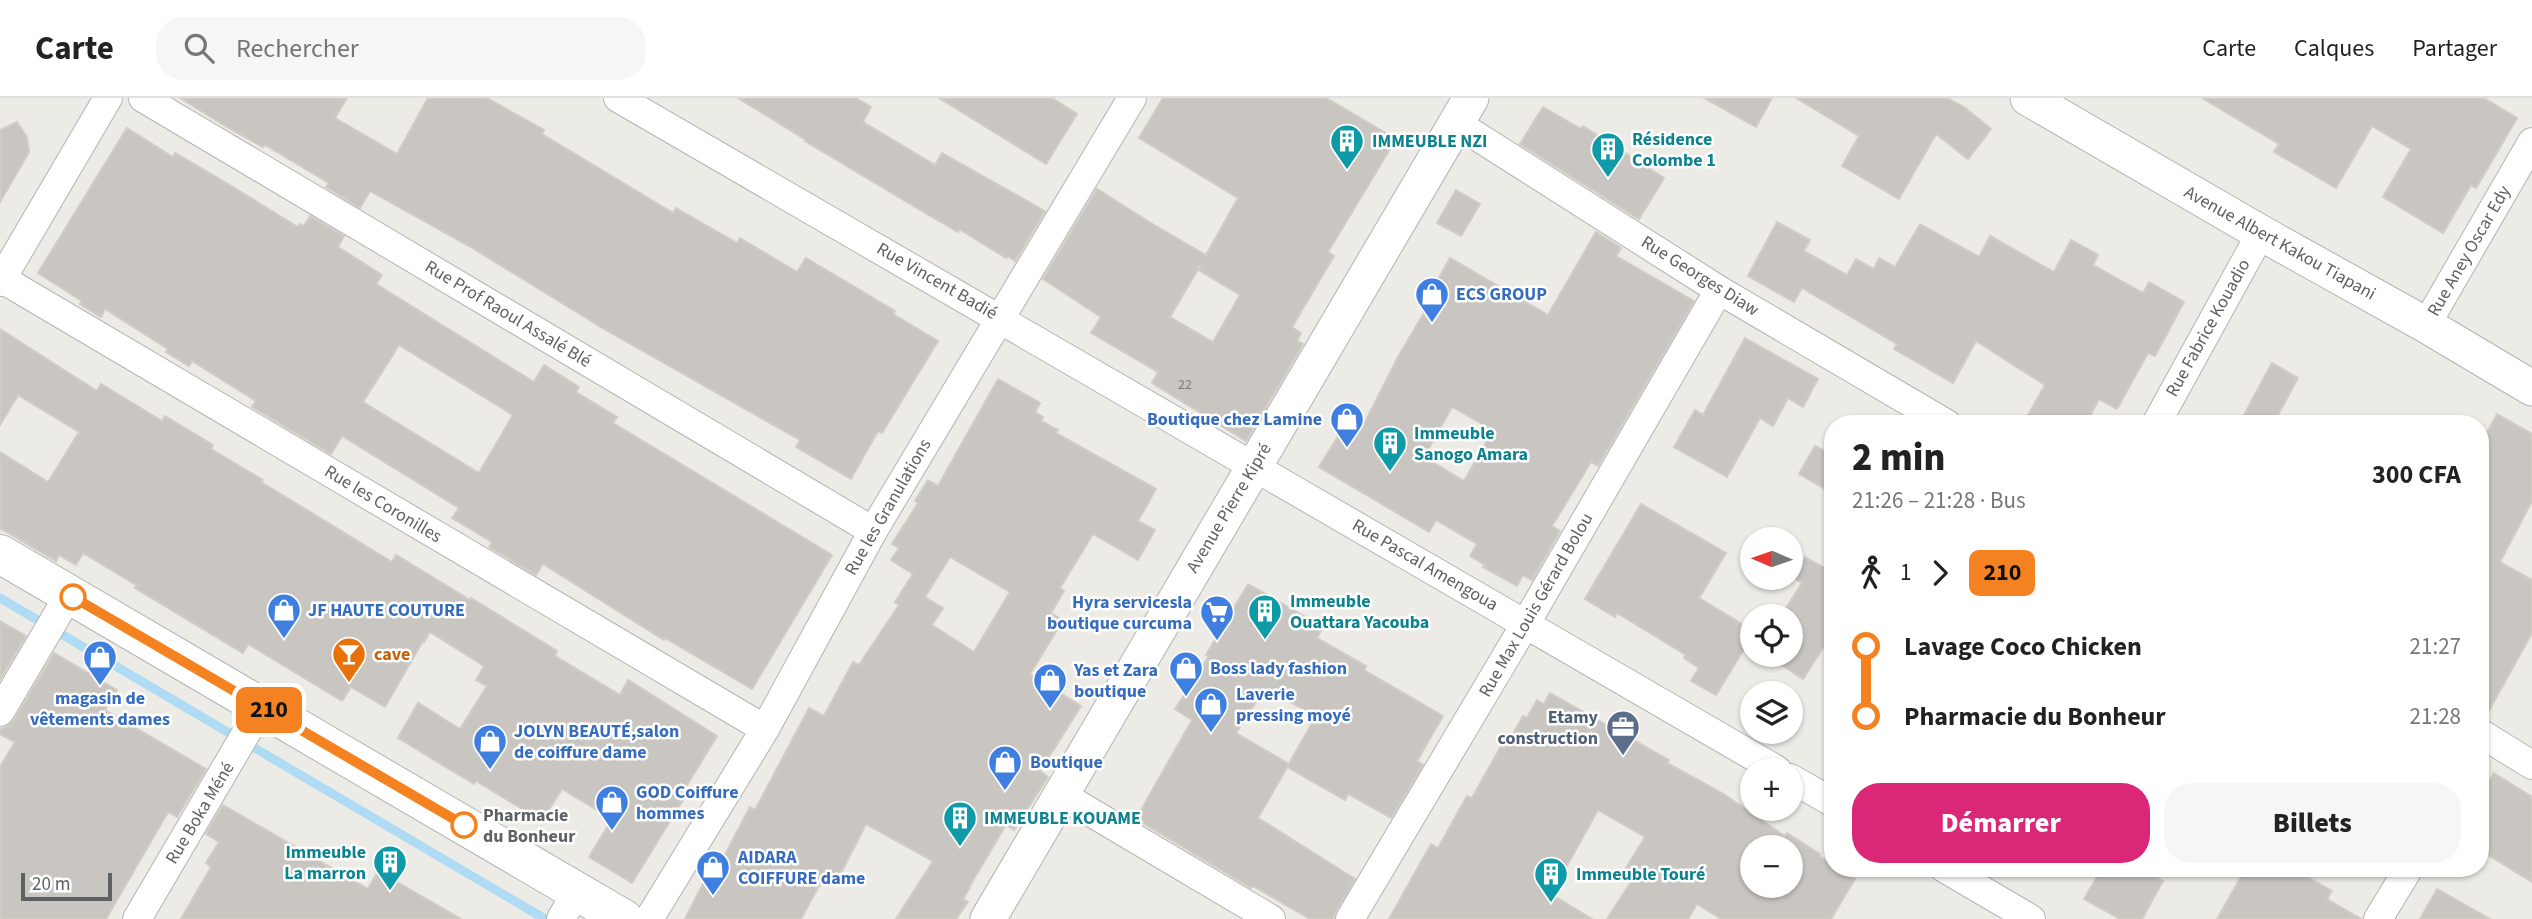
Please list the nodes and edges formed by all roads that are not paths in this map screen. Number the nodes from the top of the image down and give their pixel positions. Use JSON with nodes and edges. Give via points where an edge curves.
{"nodes":[{"id":1,"x":108,"y":98,"type":"edge"},
{"id":2,"x":143,"y":98,"type":"edge"},
{"id":3,"x":618,"y":98,"type":"edge"},
{"id":4,"x":2028,"y":98,"type":"edge"},
{"id":5,"x":1129,"y":99,"type":"edge"},
{"id":6,"x":1464,"y":110,"type":"edge"},
{"id":7,"x":2532,"y":142,"type":"edge"},
{"id":8,"x":2260,"y":233,"type":"junction"},
{"id":9,"x":1,"y":281,"type":"edge"},
{"id":10,"x":1719,"y":290,"type":"junction"},
{"id":11,"x":999,"y":317,"type":"junction"},
{"id":12,"x":2426,"y":325,"type":"junction"},
{"id":13,"x":2532,"y":388,"type":"edge"},
{"id":14,"x":1932,"y":415,"type":"edge"},
{"id":15,"x":2161,"y":415,"type":"edge"},
{"id":16,"x":1254,"y":467,"type":"junction"},
{"id":17,"x":873,"y":531,"type":"junction"},
{"id":18,"x":0,"y":554,"type":"edge"},
{"id":19,"x":69,"y":594,"type":"junction"},
{"id":20,"x":1526,"y":623,"type":"junction"},
{"id":21,"x":262,"y":706,"type":"junction"},
{"id":22,"x":0,"y":712,"type":"edge"},
{"id":23,"x":765,"y":729,"type":"junction"},
{"id":24,"x":2489,"y":744,"type":"edge"},
{"id":25,"x":1757,"y":758,"type":"edge"},
{"id":26,"x":2532,"y":765,"type":"edge"},
{"id":27,"x":1803,"y":785,"type":"edge"},
{"id":28,"x":1060,"y":794,"type":"junction"},
{"id":29,"x":1824,"y":797,"type":"edge"},
{"id":30,"x":1959,"y":877,"type":"edge"},
{"id":31,"x":2404,"y":877,"type":"edge"},
{"id":32,"x":569,"y":905,"type":"edge"},
{"id":33,"x":137,"y":919,"type":"edge"},
{"id":34,"x":624,"y":919,"type":"edge"},
{"id":35,"x":649,"y":919,"type":"edge"},
{"id":36,"x":988,"y":919,"type":"edge"},
{"id":37,"x":1271,"y":919,"type":"edge"},
{"id":38,"x":1350,"y":919,"type":"edge"},
{"id":39,"x":2031,"y":919,"type":"edge"},
{"id":40,"x":2378,"y":919,"type":"edge"}],
"edges":[{"from":1,"to":9,"type":"street"},
{"from":2,"to":17,"type":"street","name":"Rue Prof Raoul Assalé Blé"},
{"from":3,"to":11,"type":"street","name":"Rue Vincent Badié"},
{"from":4,"to":8,"type":"street","name":"Avenue Albert Kakou Tiapani"},
{"from":5,"to":11,"type":"street","name":"Rue les Granulations"},
{"from":6,"to":10,"type":"street","name":"Rue Georges Diaw"},
{"from":6,"to":16,"type":"street","name":"Avenue Pierre Kipré"},
{"from":7,"to":12,"type":"street","name":"Rue Aney Oscar Edy"},
{"from":8,"to":12,"type":"street","name":"Avenue Albert Kakou Tiapani"},
{"from":8,"to":15,"type":"street","name":"Rue Fabrice Kouadio"},
{"from":9,"to":23,"type":"street","name":"Rue les Coronilles"},
{"from":10,"to":14,"type":"street","name":"Rue Georges Diaw"},
{"from":10,"to":20,"type":"street","name":"Rue Max Louis Gérard Bolou"},
{"from":11,"to":16,"type":"street","name":"Rue Vincent Badié"},
{"from":11,"to":17,"type":"street","name":"Rue les Granulations"},
{"from":12,"to":13,"type":"street","name":"Avenue Albert Kakou Tiapani"},
{"from":16,"to":20,"type":"street","name":"Rue Pascal Amengoua"},
{"from":16,"to":28,"type":"street","name":"Avenue Pierre Kipré"},
{"from":17,"to":23,"type":"street","name":"Rue les Granulations"},
{"from":18,"to":19,"type":"main road"},
{"from":19,"to":21,"type":"main road"},
{"from":19,"to":22,"type":"street"},
{"from":20,"to":25,"type":"street","name":"Rue Pascal Amengoua"},
{"from":20,"to":38,"type":"street","name":"Rue Max Louis Gérard Bolou"},
{"from":21,"to":32,"type":"main road"},
{"from":21,"to":33,"type":"street","name":"Rue Boka Méné"},
{"from":23,"to":35,"type":"street","name":"Rue les Granulations"},
{"from":24,"to":26,"type":"street"},
{"from":27,"to":29,"type":"street"},
{"from":28,"to":36,"type":"street","name":"Avenue Pierre Kipré"},
{"from":28,"to":37,"type":"street"},
{"from":30,"to":39,"type":"street"},
{"from":31,"to":40,"type":"street"},
{"from":32,"to":34,"type":"main road"}]}
